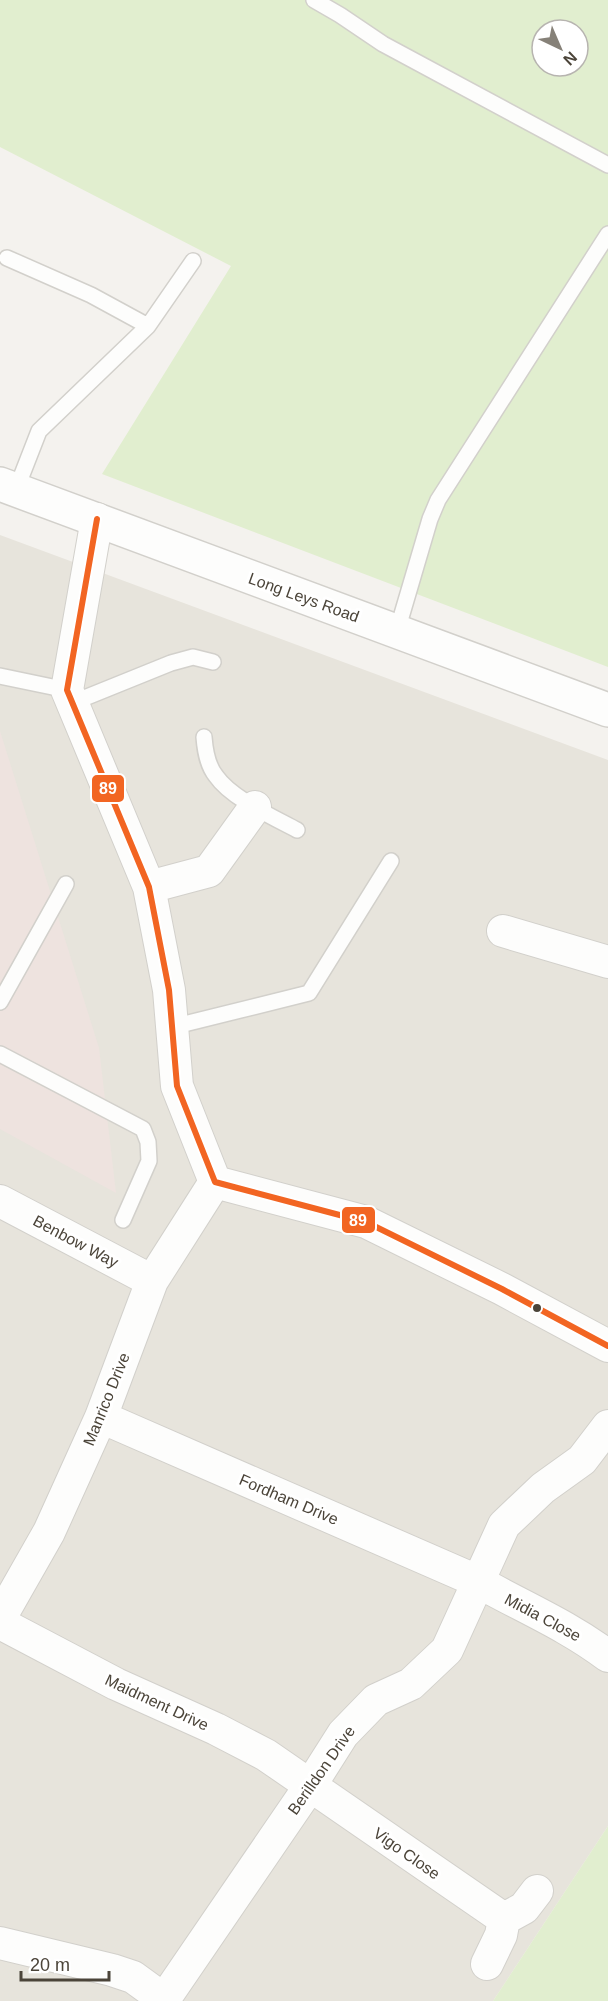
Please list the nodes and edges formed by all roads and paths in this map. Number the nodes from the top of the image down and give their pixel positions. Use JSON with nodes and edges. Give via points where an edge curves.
{"nodes":[{"id":1,"x":314,"y":0,"type":"edge"},
{"id":2,"x":608,"y":165,"type":"edge"},
{"id":3,"x":608,"y":234,"type":"edge"},
{"id":4,"x":7,"y":258,"type":"dead end"},
{"id":5,"x":193,"y":261,"type":"dead end"},
{"id":6,"x":148,"y":326,"type":"junction"},
{"id":7,"x":8,"y":487,"type":"edge"},
{"id":8,"x":97,"y":519,"type":"junction"},
{"id":9,"x":397,"y":632,"type":"junction"},
{"id":10,"x":213,"y":662,"type":"dead end"},
{"id":11,"x":0,"y":676,"type":"edge"},
{"id":12,"x":70,"y":697,"type":"junction"},
{"id":13,"x":607,"y":708,"type":"edge"},
{"id":14,"x":204,"y":736,"type":"dead end"},
{"id":15,"x":255,"y":807,"type":"junction"},
{"id":16,"x":297,"y":830,"type":"dead end"},
{"id":17,"x":391,"y":861,"type":"dead end"},
{"id":18,"x":66,"y":884,"type":"dead end"},
{"id":19,"x":149,"y":887,"type":"junction"},
{"id":20,"x":503,"y":931,"type":"dead end"},
{"id":21,"x":608,"y":962,"type":"edge"},
{"id":22,"x":0,"y":1002,"type":"edge"},
{"id":23,"x":172,"y":1027,"type":"junction"},
{"id":24,"x":0,"y":1054,"type":"edge"},
{"id":25,"x":215,"y":1182,"type":"junction"},
{"id":26,"x":0,"y":1201,"type":"edge"},
{"id":27,"x":123,"y":1220,"type":"dead end"},
{"id":28,"x":152,"y":1281,"type":"junction"},
{"id":29,"x":608,"y":1346,"type":"edge"},
{"id":30,"x":101,"y":1418,"type":"junction"},
{"id":31,"x":608,"y":1426,"type":"edge"},
{"id":32,"x":477,"y":1581,"type":"junction"},
{"id":33,"x":0,"y":1618,"type":"edge"},
{"id":34,"x":0,"y":1623,"type":"edge"},
{"id":35,"x":608,"y":1656,"type":"edge"},
{"id":36,"x":310,"y":1786,"type":"junction"},
{"id":37,"x":537,"y":1891,"type":"dead end"},
{"id":38,"x":504,"y":1919,"type":"junction"},
{"id":39,"x":0,"y":1943,"type":"edge"},
{"id":40,"x":487,"y":1964,"type":"dead end"},
{"id":41,"x":164,"y":2001,"type":"edge"}],
"edges":[{"from":1,"to":2,"type":"lane","via":[[383,44]]},
{"from":3,"to":9,"type":"lane","via":[[438,500]]},
{"from":4,"to":6,"type":"lane","via":[[91,295]]},
{"from":5,"to":6,"type":"lane"},
{"from":6,"to":7,"type":"lane","via":[[39,431]]},
{"from":7,"to":8,"type":"street","name":"Long Leys Road"},
{"from":8,"to":9,"type":"street","name":"Long Leys Road"},
{"from":8,"to":12,"type":"street"},
{"from":9,"to":13,"type":"street","name":"Long Leys Road"},
{"from":10,"to":12,"type":"lane","via":[[193,657]]},
{"from":11,"to":12,"type":"lane"},
{"from":12,"to":19,"type":"street"},
{"from":14,"to":15,"type":"lane","via":[[205,752],[215,775]]},
{"from":15,"to":16,"type":"lane"},
{"from":15,"to":19,"type":"street","via":[[208,871]]},
{"from":17,"to":23,"type":"lane","via":[[309,993]]},
{"from":18,"to":22,"type":"lane"},
{"from":19,"to":23,"type":"street","via":[[169,990]]},
{"from":20,"to":21,"type":"street"},
{"from":23,"to":25,"type":"street","via":[[177,1086]]},
{"from":24,"to":27,"type":"lane","via":[[143,1129],[149,1161]]},
{"from":25,"to":28,"type":"street","name":"Manrico Drive"},
{"from":25,"to":29,"type":"street","via":[[366,1222]]},
{"from":26,"to":28,"type":"street","name":"Benbow Way"},
{"from":28,"to":30,"type":"street","name":"Manrico Drive"},
{"from":30,"to":32,"type":"street","name":"Fordham Drive"},
{"from":30,"to":33,"type":"street","name":"Manrico Drive","via":[[49,1532]]},
{"from":31,"to":32,"type":"street","name":"Berilldon Drive","via":[[582,1460],[543,1488],[504,1525]]},
{"from":32,"to":35,"type":"street","name":"Midia Close","via":[[564,1626]]},
{"from":32,"to":36,"type":"street","name":"Berilldon Drive","via":[[447,1650],[411,1684],[376,1700],[343,1734]]},
{"from":34,"to":36,"type":"street","name":"Maidment Drive","via":[[116,1684],[266,1755]]},
{"from":36,"to":38,"type":"street","name":"Vigo Close"},
{"from":36,"to":41,"type":"street","name":"Berilldon Drive"},
{"from":37,"to":38,"type":"street","via":[[524,1908]]},
{"from":38,"to":40,"type":"street"},
{"from":39,"to":41,"type":"street","via":[[133,1977]]}]}
